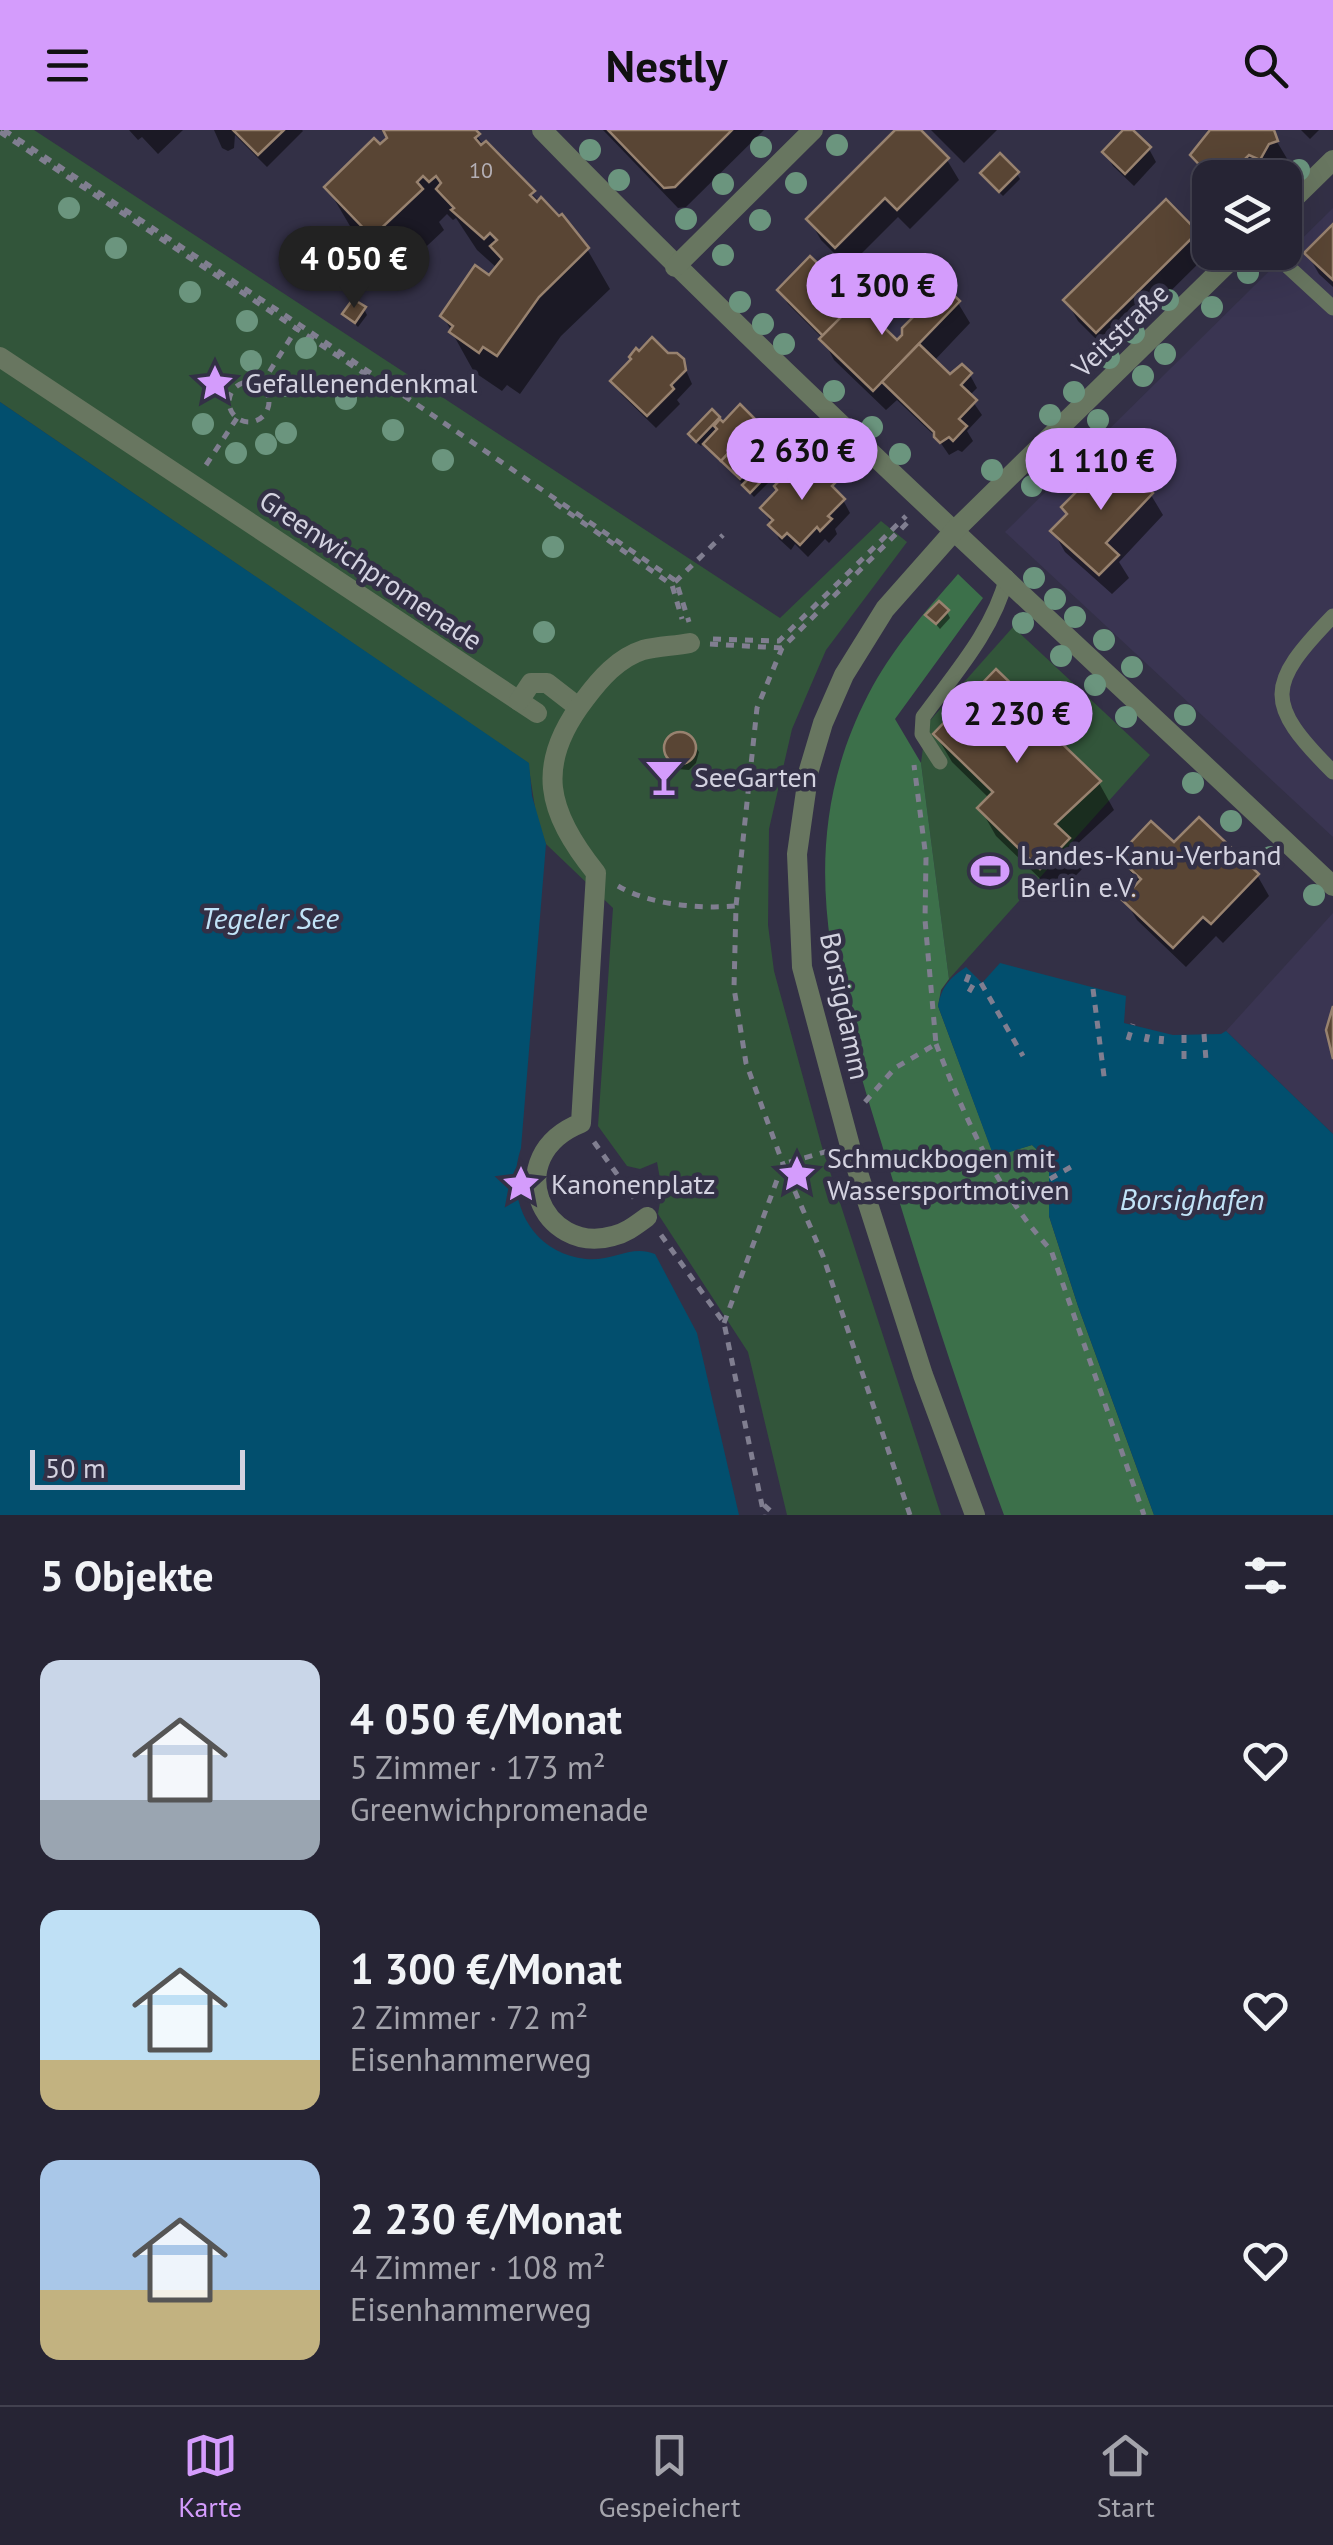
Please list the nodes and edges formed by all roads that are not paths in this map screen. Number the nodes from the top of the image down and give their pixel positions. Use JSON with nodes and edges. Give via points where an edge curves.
{"nodes":[{"id":1,"x":542,"y":130,"type":"edge"},
{"id":2,"x":812,"y":130,"type":"edge"},
{"id":3,"x":1333,"y":160,"type":"edge"},
{"id":4,"x":1302,"y":190,"type":"edge"},
{"id":5,"x":675,"y":266,"type":"junction"},
{"id":6,"x":1220,"y":270,"type":"edge"},
{"id":7,"x":1292,"y":270,"type":"edge"},
{"id":8,"x":1333,"y":308,"type":"edge"},
{"id":9,"x":0,"y":357,"type":"edge"},
{"id":10,"x":954,"y":531,"type":"junction"},
{"id":11,"x":1006,"y":577,"type":"junction"},
{"id":12,"x":1333,"y":616,"type":"edge"},
{"id":13,"x":692,"y":641,"type":"road end"},
{"id":14,"x":519,"y":701,"type":"junction"},
{"id":15,"x":578,"y":707,"type":"junction"},
{"id":16,"x":551,"y":722,"type":"junction"},
{"id":17,"x":940,"y":762,"type":"dead end"},
{"id":18,"x":1333,"y":772,"type":"edge"},
{"id":19,"x":1333,"y":886,"type":"edge"},
{"id":20,"x":647,"y":1217,"type":"road end"},
{"id":21,"x":975,"y":1515,"type":"edge"}],
"edges":[{"from":1,"to":5,"type":"street"},
{"from":2,"to":5,"type":"street"},
{"from":3,"to":4,"type":"street"},
{"from":5,"to":10,"type":"street"},
{"from":6,"to":10,"type":"street","name":"Veitstraße"},
{"from":7,"to":8,"type":"lane"},
{"from":9,"to":14,"type":"street","name":"Greenwichpromenade"},
{"from":10,"to":11,"type":"street"},
{"from":10,"to":21,"type":"street","name":"Borsigdamm","via":[[885,609],[844,675],[808,770],[798,854],[802,968],[847,1132]]},
{"from":11,"to":17,"type":"lane","via":[[985,632],[923,717],[922,734]]},
{"from":11,"to":19,"type":"street"},
{"from":12,"to":18,"type":"lane","via":[[1295,655],[1282,684],[1284,714]]},
{"from":13,"to":15,"type":"street","via":[[641,651],[604,673]]},
{"from":14,"to":15,"type":"street","via":[[531,682],[546,683]]},
{"from":14,"to":16,"type":"street","name":"Greenwichpromenade"},
{"from":15,"to":16,"type":"street"},
{"from":16,"to":20,"type":"street","via":[[555,803],[572,843],[596,873],[580,1123],[543,1150],[535,1187],[564,1230],[591,1239],[615,1236]]}]}
